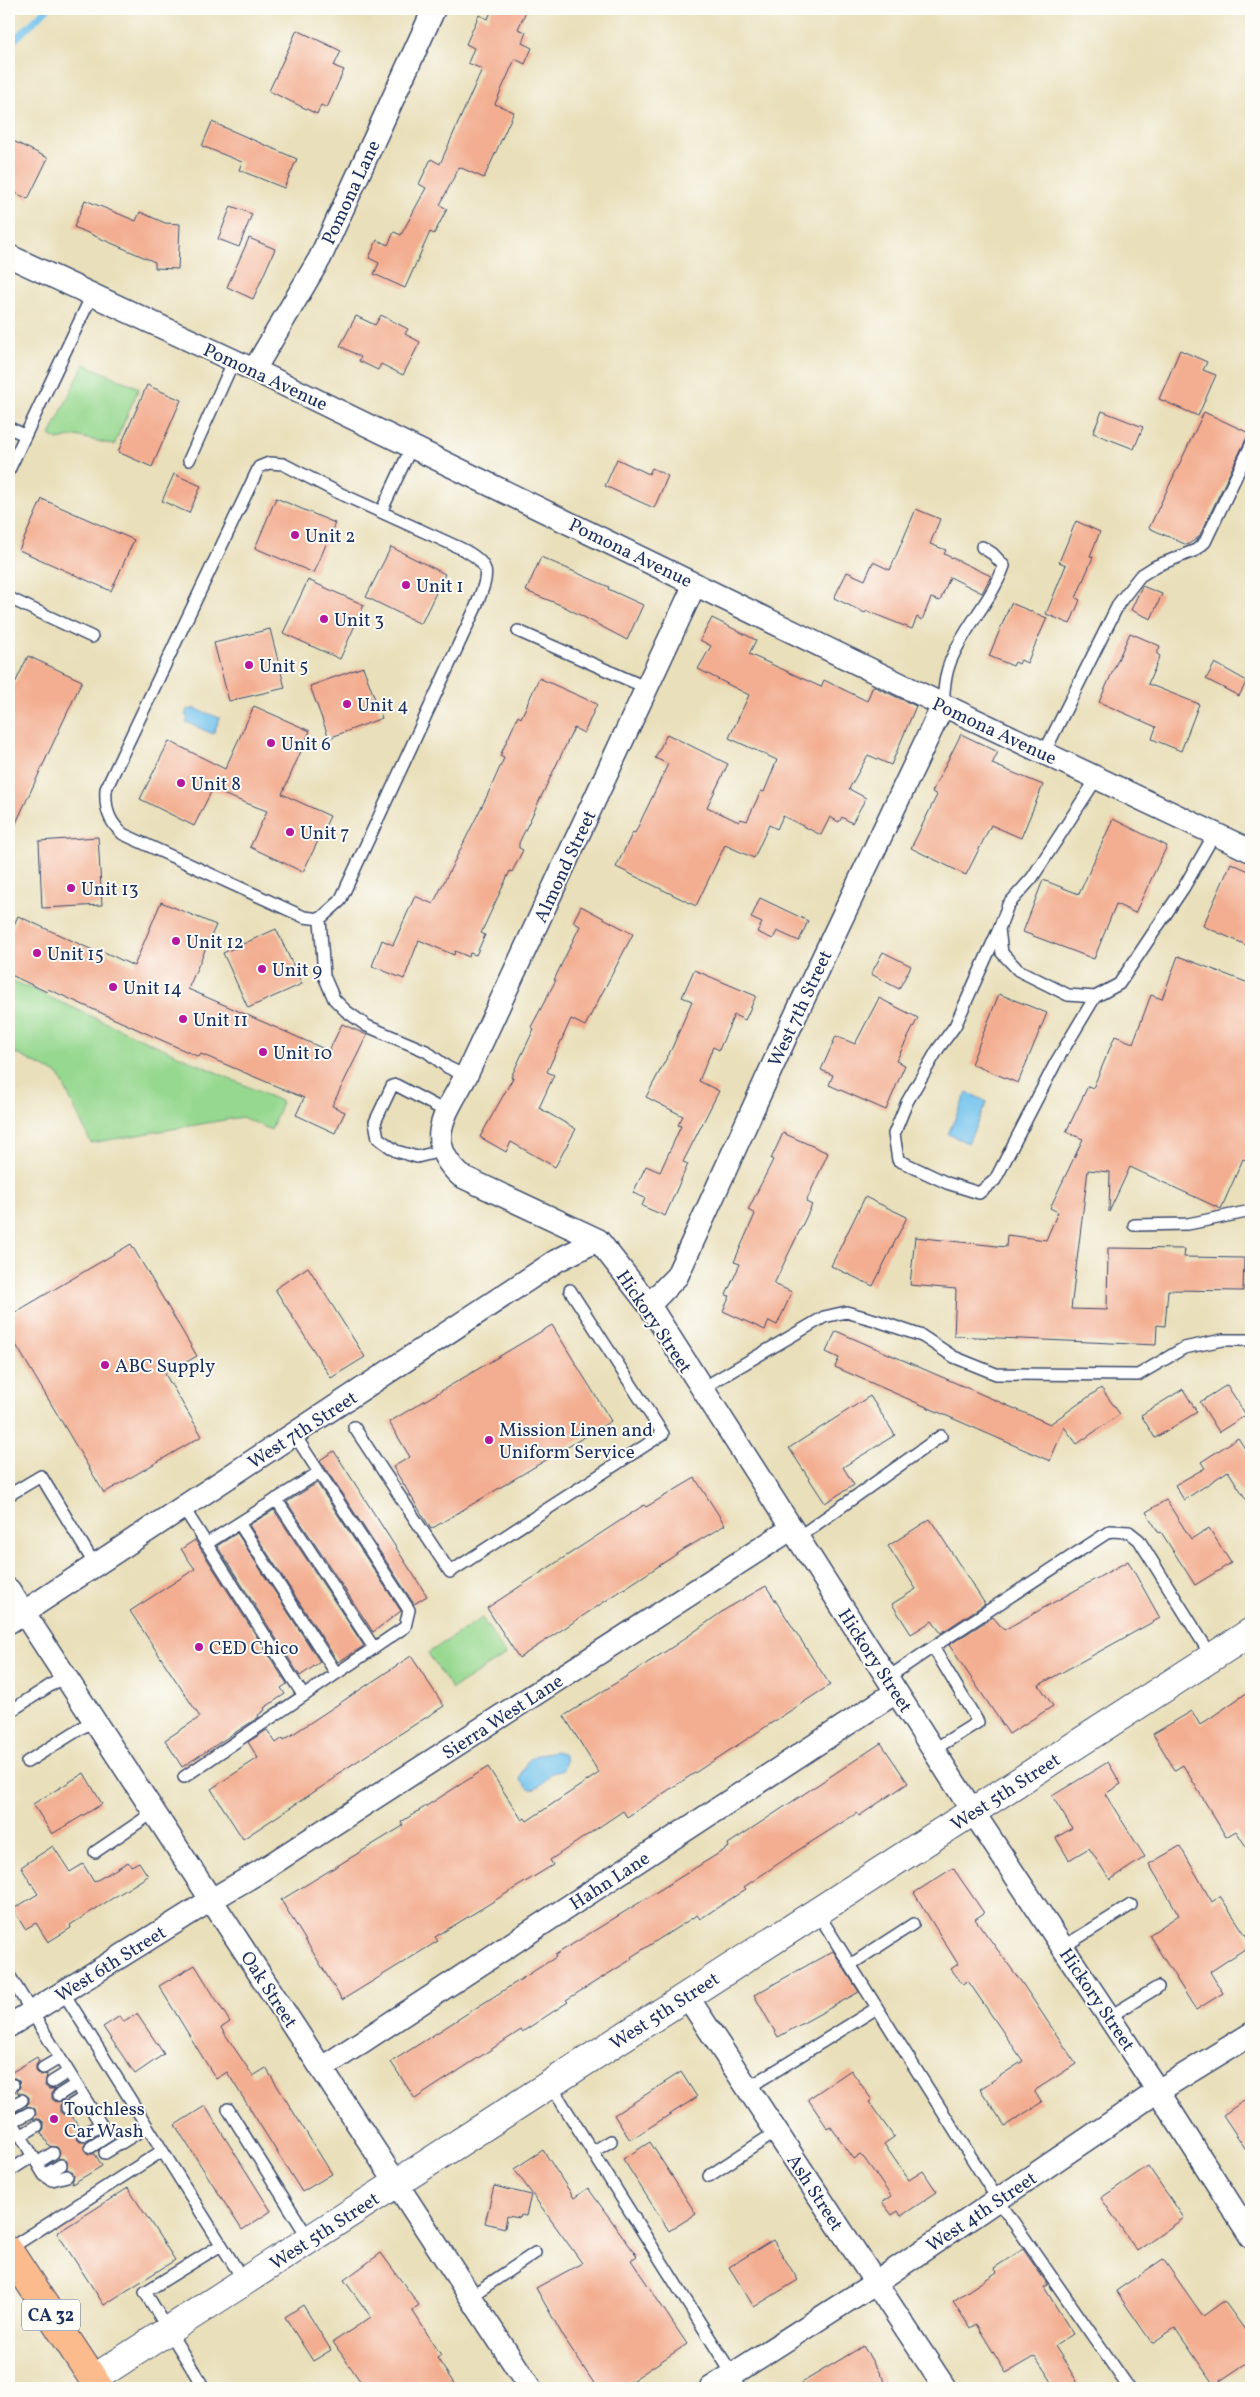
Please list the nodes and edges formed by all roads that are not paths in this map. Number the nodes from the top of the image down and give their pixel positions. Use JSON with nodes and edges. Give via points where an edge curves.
{"nodes":[{"id":1,"x":434,"y":9,"type":"edge"},
{"id":2,"x":9,"y":256,"type":"edge"},
{"id":3,"x":92,"y":295,"type":"junction"},
{"id":4,"x":244,"y":365,"type":"junction"},
{"id":5,"x":9,"y":428,"type":"edge"},
{"id":6,"x":25,"y":435,"type":"junction"},
{"id":7,"x":1251,"y":445,"type":"edge"},
{"id":8,"x":412,"y":446,"type":"junction"},
{"id":9,"x":189,"y":460,"type":"dead end"},
{"id":10,"x":9,"y":470,"type":"edge"},
{"id":11,"x":381,"y":512,"type":"junction"},
{"id":12,"x":982,"y":547,"type":"dead end"},
{"id":13,"x":696,"y":584,"type":"junction"},
{"id":14,"x":9,"y":598,"type":"edge"},
{"id":15,"x":518,"y":632,"type":"dead end"},
{"id":16,"x":92,"y":637,"type":"dead end"},
{"id":17,"x":647,"y":688,"type":"junction"},
{"id":18,"x":943,"y":705,"type":"junction"},
{"id":19,"x":1044,"y":753,"type":"junction"},
{"id":20,"x":1097,"y":778,"type":"junction"},
{"id":21,"x":1215,"y":833,"type":"junction"},
{"id":22,"x":1251,"y":851,"type":"edge"},
{"id":23,"x":320,"y":919,"type":"junction"},
{"id":24,"x":999,"y":930,"type":"junction"},
{"id":25,"x":1095,"y":997,"type":"junction"},
{"id":26,"x":466,"y":1076,"type":"junction"},
{"id":27,"x":446,"y":1112,"type":"junction"},
{"id":28,"x":441,"y":1151,"type":"junction"},
{"id":29,"x":1251,"y":1211,"type":"edge"},
{"id":30,"x":1134,"y":1225,"type":"dead end"},
{"id":31,"x":598,"y":1240,"type":"junction"},
{"id":32,"x":570,"y":1290,"type":"dead end"},
{"id":33,"x":649,"y":1306,"type":"junction"},
{"id":34,"x":1251,"y":1340,"type":"edge"},
{"id":35,"x":700,"y":1389,"type":"junction"},
{"id":36,"x":354,"y":1427,"type":"dead end"},
{"id":37,"x":294,"y":1434,"type":"junction"},
{"id":38,"x":941,"y":1436,"type":"dead end"},
{"id":39,"x":318,"y":1473,"type":"junction"},
{"id":40,"x":9,"y":1495,"type":"edge"},
{"id":41,"x":276,"y":1500,"type":"junction"},
{"id":42,"x":182,"y":1508,"type":"junction"},
{"id":43,"x":239,"y":1523,"type":"junction"},
{"id":44,"x":794,"y":1533,"type":"junction"},
{"id":45,"x":206,"y":1544,"type":"junction"},
{"id":46,"x":95,"y":1565,"type":"junction"},
{"id":47,"x":9,"y":1590,"type":"edge"},
{"id":48,"x":16,"y":1617,"type":"edge"},
{"id":49,"x":1251,"y":1632,"type":"edge"},
{"id":50,"x":933,"y":1647,"type":"junction"},
{"id":51,"x":374,"y":1648,"type":"junction"},
{"id":52,"x":1212,"y":1657,"type":"junction"},
{"id":53,"x":336,"y":1673,"type":"junction"},
{"id":54,"x":65,"y":1676,"type":"junction"},
{"id":55,"x":891,"y":1685,"type":"junction"},
{"id":56,"x":303,"y":1695,"type":"junction"},
{"id":57,"x":9,"y":1712,"type":"edge"},
{"id":58,"x":94,"y":1720,"type":"junction"},
{"id":59,"x":933,"y":1750,"type":"junction"},
{"id":60,"x":26,"y":1762,"type":"dead end"},
{"id":61,"x":184,"y":1777,"type":"dead end"},
{"id":62,"x":154,"y":1812,"type":"junction"},
{"id":63,"x":973,"y":1812,"type":"junction"},
{"id":64,"x":95,"y":1852,"type":"dead end"},
{"id":65,"x":212,"y":1900,"type":"junction"},
{"id":66,"x":1131,"y":1905,"type":"dead end"},
{"id":67,"x":817,"y":1912,"type":"junction"},
{"id":68,"x":913,"y":1924,"type":"dead end"},
{"id":69,"x":1063,"y":1947,"type":"junction"},
{"id":70,"x":850,"y":1965,"type":"junction"},
{"id":71,"x":9,"y":1975,"type":"edge"},
{"id":72,"x":1158,"y":1987,"type":"dead end"},
{"id":73,"x":63,"y":1992,"type":"junction"},
{"id":74,"x":687,"y":1996,"type":"junction"},
{"id":75,"x":872,"y":2011,"type":"dead end"},
{"id":76,"x":31,"y":2012,"type":"junction"},
{"id":77,"x":1110,"y":2017,"type":"junction"},
{"id":78,"x":9,"y":2026,"type":"edge"},
{"id":79,"x":1251,"y":2034,"type":"edge"},
{"id":80,"x":60,"y":2058,"type":"junction"},
{"id":81,"x":43,"y":2068,"type":"dead end"},
{"id":82,"x":322,"y":2068,"type":"junction"},
{"id":83,"x":68,"y":2072,"type":"junction"},
{"id":84,"x":52,"y":2082,"type":"dead end"},
{"id":85,"x":76,"y":2084,"type":"junction"},
{"id":86,"x":550,"y":2084,"type":"junction"},
{"id":87,"x":748,"y":2088,"type":"junction"},
{"id":88,"x":1158,"y":2091,"type":"junction"},
{"id":89,"x":59,"y":2094,"type":"dead end"},
{"id":90,"x":84,"y":2097,"type":"junction"},
{"id":91,"x":22,"y":2100,"type":"dead end"},
{"id":92,"x":9,"y":2108,"type":"edge"},
{"id":93,"x":67,"y":2108,"type":"dead end"},
{"id":94,"x":228,"y":2109,"type":"dead end"},
{"id":95,"x":29,"y":2113,"type":"dead end"},
{"id":96,"x":11,"y":2119,"type":"edge"},
{"id":97,"x":101,"y":2124,"type":"junction"},
{"id":98,"x":37,"y":2126,"type":"dead end"},
{"id":99,"x":147,"y":2127,"type":"junction"},
{"id":100,"x":776,"y":2132,"type":"junction"},
{"id":101,"x":83,"y":2135,"type":"dead end"},
{"id":102,"x":20,"y":2136,"type":"junction"},
{"id":103,"x":612,"y":2141,"type":"dead end"},
{"id":104,"x":91,"y":2147,"type":"dead end"},
{"id":105,"x":162,"y":2151,"type":"junction"},
{"id":106,"x":592,"y":2152,"type":"junction"},
{"id":107,"x":53,"y":2153,"type":"dead end"},
{"id":108,"x":105,"y":2153,"type":"dead end"},
{"id":109,"x":35,"y":2160,"type":"junction"},
{"id":110,"x":61,"y":2165,"type":"dead end"},
{"id":111,"x":9,"y":2171,"type":"edge"},
{"id":112,"x":44,"y":2175,"type":"junction"},
{"id":113,"x":68,"y":2176,"type":"dead end"},
{"id":114,"x":709,"y":2176,"type":"dead end"},
{"id":115,"x":397,"y":2183,"type":"junction"},
{"id":116,"x":998,"y":2200,"type":"junction"},
{"id":117,"x":1251,"y":2237,"type":"edge"},
{"id":118,"x":310,"y":2239,"type":"junction"},
{"id":119,"x":221,"y":2245,"type":"junction"},
{"id":120,"x":9,"y":2250,"type":"edge"},
{"id":121,"x":535,"y":2253,"type":"dead end"},
{"id":122,"x":244,"y":2281,"type":"junction"},
{"id":123,"x":875,"y":2283,"type":"junction"},
{"id":124,"x":471,"y":2296,"type":"junction"},
{"id":125,"x":168,"y":2330,"type":"junction"},
{"id":126,"x":737,"y":2382,"type":"edge"},
{"id":127,"x":90,"y":2385,"type":"edge"},
{"id":128,"x":204,"y":2388,"type":"edge"},
{"id":129,"x":530,"y":2388,"type":"edge"},
{"id":130,"x":712,"y":2388,"type":"edge"},
{"id":131,"x":945,"y":2388,"type":"edge"},
{"id":132,"x":1129,"y":2388,"type":"edge"}],
"edges":[{"from":1,"to":4,"type":"street","name":"Pomona Lane","via":[[320,258]]},
{"from":2,"to":3,"type":"street","name":"Pomona Avenue"},
{"from":3,"to":4,"type":"street","name":"Pomona Avenue"},
{"from":3,"to":6,"type":"lane"},
{"from":4,"to":8,"type":"street","name":"Pomona Avenue"},
{"from":4,"to":9,"type":"lane"},
{"from":5,"to":6,"type":"lane"},
{"from":6,"to":10,"type":"lane"},
{"from":7,"to":19,"type":"lane","via":[[1205,542],[1196,550],[1140,576],[1119,604]]},
{"from":8,"to":11,"type":"lane"},
{"from":8,"to":13,"type":"street","name":"Pomona Avenue"},
{"from":11,"to":23,"type":"lane","via":[[477,556],[485,567],[485,582],[344,894]]},
{"from":11,"to":23,"type":"lane","via":[[283,464],[268,463],[259,467],[106,789],[105,807],[112,825],[123,834],[304,917]]},
{"from":12,"to":18,"type":"lane","via":[[994,554],[1004,566],[998,583],[950,661]]},
{"from":13,"to":17,"type":"street","name":"Almond Street"},
{"from":13,"to":18,"type":"street","name":"Pomona Avenue"},
{"from":14,"to":16,"type":"lane"},
{"from":15,"to":17,"type":"lane"},
{"from":17,"to":26,"type":"street","name":"Almond Street"},
{"from":18,"to":19,"type":"street","name":"Pomona Avenue"},
{"from":18,"to":33,"type":"street","name":"West 7th Street","via":[[792,1023],[677,1276]]},
{"from":19,"to":20,"type":"street","name":"Pomona Avenue"},
{"from":20,"to":21,"type":"street","name":"Pomona Avenue"},
{"from":20,"to":24,"type":"lane","via":[[1032,878],[1008,905]]},
{"from":21,"to":22,"type":"street","name":"Pomona Avenue"},
{"from":21,"to":25,"type":"lane","via":[[1184,887],[1119,984]]},
{"from":23,"to":26,"type":"lane","via":[[324,976],[334,999],[367,1026],[426,1051]]},
{"from":24,"to":25,"type":"lane","via":[[1002,953],[1018,970],[1068,994]]},
{"from":24,"to":25,"type":"lane","via":[[956,1026],[938,1049],[907,1102],[894,1134],[898,1160],[947,1183],[979,1193],[995,1180],[1056,1062]]},
{"from":26,"to":27,"type":"street","name":"Almond Street"},
{"from":27,"to":28,"type":"street","name":"Almond Street","via":[[440,1132]]},
{"from":27,"to":28,"type":"lane","via":[[396,1085],[392,1086],[375,1122],[378,1138],[396,1151],[417,1157]]},
{"from":28,"to":31,"type":"street","name":"Hickory Street","via":[[461,1176]]},
{"from":29,"to":30,"type":"lane","via":[[1188,1224]]},
{"from":31,"to":33,"type":"street","name":"Hickory Street"},
{"from":31,"to":37,"type":"street","name":"West 7th Street","via":[[556,1261]]},
{"from":32,"to":36,"type":"lane","via":[[663,1434],[450,1572]]},
{"from":33,"to":35,"type":"street","name":"Hickory Street"},
{"from":34,"to":35,"type":"lane","via":[[1223,1340],[1184,1348],[1138,1375],[996,1374],[954,1357],[922,1336],[846,1312],[824,1317]]},
{"from":35,"to":44,"type":"street","name":"Hickory Street"},
{"from":37,"to":39,"type":"lane"},
{"from":37,"to":42,"type":"street","name":"West 7th Street"},
{"from":38,"to":44,"type":"lane"},
{"from":39,"to":41,"type":"lane"},
{"from":39,"to":51,"type":"lane","via":[[409,1610],[405,1627]]},
{"from":40,"to":46,"type":"lane","via":[[41,1476]]},
{"from":41,"to":43,"type":"lane"},
{"from":41,"to":51,"type":"lane"},
{"from":42,"to":45,"type":"lane"},
{"from":42,"to":46,"type":"street","name":"West 7th Street"},
{"from":43,"to":45,"type":"lane"},
{"from":43,"to":53,"type":"lane"},
{"from":44,"to":55,"type":"street","name":"Hickory Street"},
{"from":44,"to":65,"type":"street","name":"Sierra West Lane"},
{"from":45,"to":56,"type":"lane"},
{"from":46,"to":48,"type":"street","name":"West 7th Street"},
{"from":47,"to":48,"type":"street","name":"Oak Street"},
{"from":48,"to":54,"type":"street","name":"Oak Street"},
{"from":49,"to":52,"type":"street","name":"West 5th Street"},
{"from":50,"to":52,"type":"lane","via":[[1110,1531],[1129,1532],[1139,1540]]},
{"from":50,"to":55,"type":"lane"},
{"from":50,"to":59,"type":"lane","via":[[978,1722]]},
{"from":51,"to":53,"type":"lane"},
{"from":52,"to":63,"type":"street","name":"West 5th Street"},
{"from":53,"to":56,"type":"lane"},
{"from":54,"to":57,"type":"lane"},
{"from":54,"to":58,"type":"street","name":"Oak Street"},
{"from":55,"to":59,"type":"street","name":"Hickory Street"},
{"from":55,"to":82,"type":"street","name":"Hahn Lane"},
{"from":56,"to":61,"type":"lane"},
{"from":58,"to":60,"type":"lane"},
{"from":58,"to":62,"type":"street","name":"Oak Street"},
{"from":59,"to":63,"type":"street","name":"Hickory Street"},
{"from":62,"to":64,"type":"lane"},
{"from":62,"to":65,"type":"street","name":"Oak Street"},
{"from":63,"to":67,"type":"street","name":"West 5th Street"},
{"from":63,"to":69,"type":"street","name":"Hickory Street"},
{"from":65,"to":73,"type":"street","name":"West 6th Street"},
{"from":65,"to":82,"type":"street","name":"Oak Street"},
{"from":66,"to":69,"type":"lane"},
{"from":67,"to":70,"type":"lane"},
{"from":67,"to":74,"type":"street","name":"West 5th Street"},
{"from":68,"to":70,"type":"lane"},
{"from":69,"to":77,"type":"street","name":"Hickory Street"},
{"from":70,"to":116,"type":"lane"},
{"from":71,"to":76,"type":"lane"},
{"from":72,"to":77,"type":"lane"},
{"from":73,"to":76,"type":"street","name":"West 6th Street"},
{"from":73,"to":99,"type":"lane"},
{"from":74,"to":86,"type":"street","name":"West 5th Street"},
{"from":74,"to":87,"type":"street","name":"Ash Street"},
{"from":75,"to":87,"type":"lane"},
{"from":76,"to":78,"type":"street","name":"West 6th Street"},
{"from":76,"to":80,"type":"lane"},
{"from":77,"to":88,"type":"street","name":"Hickory Street"},
{"from":79,"to":88,"type":"street","name":"West 4th Street"},
{"from":80,"to":81,"type":"lane"},
{"from":80,"to":83,"type":"lane"},
{"from":82,"to":115,"type":"street","name":"Oak Street"},
{"from":83,"to":84,"type":"lane"},
{"from":83,"to":85,"type":"lane"},
{"from":85,"to":89,"type":"lane"},
{"from":85,"to":90,"type":"lane"},
{"from":86,"to":106,"type":"lane"},
{"from":86,"to":115,"type":"street","name":"West 5th Street"},
{"from":87,"to":100,"type":"street","name":"Ash Street"},
{"from":88,"to":116,"type":"street","name":"West 4th Street"},
{"from":88,"to":117,"type":"street","name":"Hickory Street"},
{"from":90,"to":93,"type":"lane"},
{"from":90,"to":97,"type":"lane"},
{"from":91,"to":92,"type":"lane"},
{"from":94,"to":118,"type":"lane"},
{"from":95,"to":96,"type":"lane"},
{"from":96,"to":102,"type":"lane"},
{"from":97,"to":101,"type":"lane"},
{"from":97,"to":104,"type":"lane","via":[[108,2136]]},
{"from":98,"to":102,"type":"lane"},
{"from":99,"to":105,"type":"lane"},
{"from":99,"to":108,"type":"lane"},
{"from":100,"to":114,"type":"lane"},
{"from":100,"to":123,"type":"street","name":"Ash Street"},
{"from":102,"to":109,"type":"lane"},
{"from":103,"to":106,"type":"lane"},
{"from":105,"to":119,"type":"lane"},
{"from":105,"to":120,"type":"lane"},
{"from":106,"to":126,"type":"lane"},
{"from":107,"to":109,"type":"lane"},
{"from":109,"to":111,"type":"lane"},
{"from":109,"to":112,"type":"lane"},
{"from":110,"to":112,"type":"lane"},
{"from":112,"to":113,"type":"lane","via":[[52,2180]]},
{"from":115,"to":118,"type":"street","name":"West 5th Street"},
{"from":115,"to":124,"type":"street","name":"Oak Street"},
{"from":116,"to":123,"type":"street","name":"West 4th Street"},
{"from":116,"to":132,"type":"lane"},
{"from":118,"to":122,"type":"street","name":"West 5th Street"},
{"from":119,"to":122,"type":"lane"},
{"from":119,"to":125,"type":"lane","via":[[145,2292]]},
{"from":120,"to":127,"type":"main road","number":"CA 32"},
{"from":121,"to":124,"type":"lane"},
{"from":122,"to":125,"type":"street","name":"West 5th Street"},
{"from":123,"to":126,"type":"street","name":"West 4th Street"},
{"from":123,"to":131,"type":"street","name":"Ash Street"},
{"from":124,"to":129,"type":"street","name":"Oak Street"},
{"from":125,"to":127,"type":"street","name":"West 5th Street"},
{"from":125,"to":128,"type":"lane"},
{"from":126,"to":130,"type":"street","name":"West 4th Street"}]}
